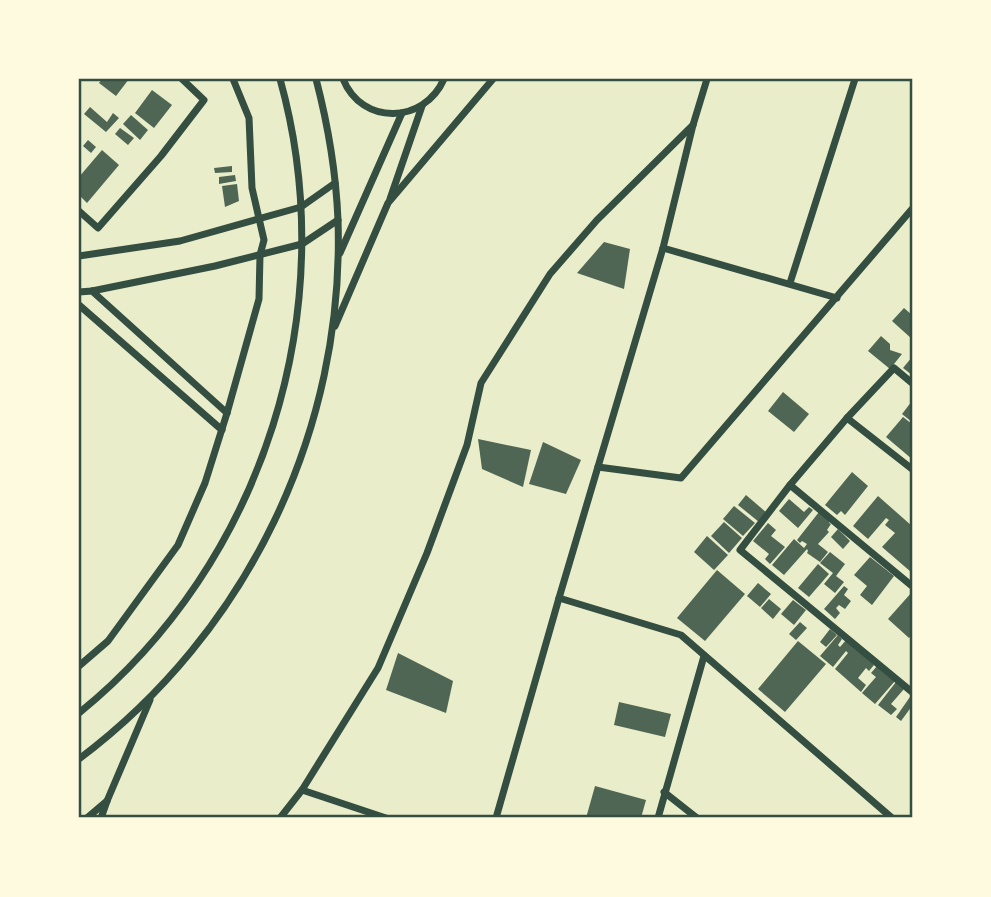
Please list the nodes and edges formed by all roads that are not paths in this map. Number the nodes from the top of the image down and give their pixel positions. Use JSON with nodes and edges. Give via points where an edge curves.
{"nodes":[{"id":1,"x":182,"y":79,"type":"edge"},
{"id":2,"x":233,"y":79,"type":"edge"},
{"id":3,"x":280,"y":79,"type":"edge"},
{"id":4,"x":317,"y":79,"type":"edge"},
{"id":5,"x":343,"y":79,"type":"edge"},
{"id":6,"x":447,"y":79,"type":"edge"},
{"id":7,"x":493,"y":79,"type":"edge"},
{"id":8,"x":707,"y":79,"type":"edge"},
{"id":9,"x":855,"y":79,"type":"edge"},
{"id":10,"x":422,"y":106,"type":"junction"},
{"id":11,"x":402,"y":113,"type":"junction"},
{"id":12,"x":693,"y":125,"type":"junction"},
{"id":13,"x":335,"y":183,"type":"junction"},
{"id":14,"x":388,"y":202,"type":"junction"},
{"id":15,"x":301,"y":207,"type":"junction"},
{"id":16,"x":912,"y":209,"type":"edge"},
{"id":17,"x":79,"y":211,"type":"edge"},
{"id":18,"x":259,"y":219,"type":"junction"},
{"id":19,"x":338,"y":220,"type":"junction"},
{"id":20,"x":302,"y":244,"type":"junction"},
{"id":21,"x":663,"y":248,"type":"junction"},
{"id":22,"x":260,"y":255,"type":"junction"},
{"id":23,"x":79,"y":256,"type":"edge"},
{"id":24,"x":338,"y":258,"type":"junction"},
{"id":25,"x":790,"y":284,"type":"junction"},
{"id":26,"x":92,"y":291,"type":"junction"},
{"id":27,"x":79,"y":292,"type":"edge"},
{"id":28,"x":837,"y":298,"type":"junction"},
{"id":29,"x":79,"y":305,"type":"edge"},
{"id":30,"x":332,"y":332,"type":"junction"},
{"id":31,"x":912,"y":383,"type":"edge"},
{"id":32,"x":228,"y":413,"type":"junction"},
{"id":33,"x":847,"y":418,"type":"junction"},
{"id":34,"x":222,"y":430,"type":"junction"},
{"id":35,"x":598,"y":467,"type":"junction"},
{"id":36,"x":912,"y":469,"type":"edge"},
{"id":37,"x":790,"y":485,"type":"junction"},
{"id":38,"x":912,"y":586,"type":"edge"},
{"id":39,"x":559,"y":598,"type":"junction"},
{"id":40,"x":704,"y":656,"type":"junction"},
{"id":41,"x":79,"y":666,"type":"edge"},
{"id":42,"x":912,"y":692,"type":"edge"},
{"id":43,"x":152,"y":696,"type":"junction"},
{"id":44,"x":79,"y":713,"type":"edge"},
{"id":45,"x":79,"y":759,"type":"edge"},
{"id":46,"x":302,"y":790,"type":"junction"},
{"id":47,"x":664,"y":792,"type":"junction"},
{"id":48,"x":107,"y":801,"type":"junction"},
{"id":49,"x":87,"y":818,"type":"edge"},
{"id":50,"x":101,"y":818,"type":"edge"},
{"id":51,"x":280,"y":818,"type":"edge"},
{"id":52,"x":383,"y":818,"type":"edge"},
{"id":53,"x":496,"y":818,"type":"edge"},
{"id":54,"x":658,"y":818,"type":"edge"},
{"id":55,"x":697,"y":818,"type":"edge"},
{"id":56,"x":892,"y":818,"type":"edge"}],
"edges":[{"from":1,"to":17,"type":"street","via":[[204,100],[162,156],[98,228]]},
{"from":2,"to":18,"type":"street","via":[[249,118],[252,188]]},
{"from":3,"to":15,"type":"street","via":[[293,133]]},
{"from":4,"to":13,"type":"street"},
{"from":5,"to":11,"type":"street","via":[[364,105],[382,113]]},
{"from":6,"to":10,"type":"street"},
{"from":7,"to":14,"type":"street"},
{"from":8,"to":12,"type":"street"},
{"from":9,"to":25,"type":"street"},
{"from":10,"to":11,"type":"street"},
{"from":10,"to":14,"type":"street"},
{"from":11,"to":24,"type":"street"},
{"from":12,"to":21,"type":"street"},
{"from":12,"to":46,"type":"street","via":[[550,274],[481,383],[467,445],[378,668]]},
{"from":13,"to":15,"type":"street"},
{"from":13,"to":19,"type":"street"},
{"from":14,"to":30,"type":"street"},
{"from":15,"to":18,"type":"street"},
{"from":15,"to":20,"type":"street"},
{"from":16,"to":28,"type":"street"},
{"from":18,"to":22,"type":"street","via":[[264,240]]},
{"from":18,"to":23,"type":"street","via":[[180,242]]},
{"from":19,"to":20,"type":"street"},
{"from":19,"to":24,"type":"street"},
{"from":20,"to":22,"type":"street"},
{"from":20,"to":44,"type":"street","via":[[298,318],[284,391],[247,496],[212,562],[169,622],[120,677]]},
{"from":21,"to":25,"type":"street"},
{"from":21,"to":35,"type":"street"},
{"from":22,"to":26,"type":"street"},
{"from":22,"to":32,"type":"street","via":[[259,299]]},
{"from":24,"to":30,"type":"street"},
{"from":25,"to":28,"type":"street"},
{"from":26,"to":27,"type":"street"},
{"from":26,"to":32,"type":"street"},
{"from":28,"to":35,"type":"street","via":[[681,478]]},
{"from":29,"to":34,"type":"street"},
{"from":30,"to":43,"type":"street","via":[[317,406],[280,512],[224,610]]},
{"from":31,"to":33,"type":"street","via":[[894,368]]},
{"from":32,"to":34,"type":"street"},
{"from":33,"to":36,"type":"street"},
{"from":33,"to":37,"type":"street"},
{"from":34,"to":41,"type":"street","via":[[178,545],[108,641]]},
{"from":35,"to":39,"type":"street"},
{"from":37,"to":38,"type":"street"},
{"from":37,"to":42,"type":"street","via":[[740,550]]},
{"from":39,"to":40,"type":"street","via":[[681,635]]},
{"from":39,"to":53,"type":"street"},
{"from":40,"to":47,"type":"street"},
{"from":40,"to":56,"type":"street"},
{"from":43,"to":45,"type":"street"},
{"from":43,"to":48,"type":"street"},
{"from":46,"to":51,"type":"street"},
{"from":46,"to":52,"type":"street"},
{"from":47,"to":54,"type":"street"},
{"from":47,"to":55,"type":"street"},
{"from":48,"to":49,"type":"street"},
{"from":48,"to":50,"type":"street"}]}
